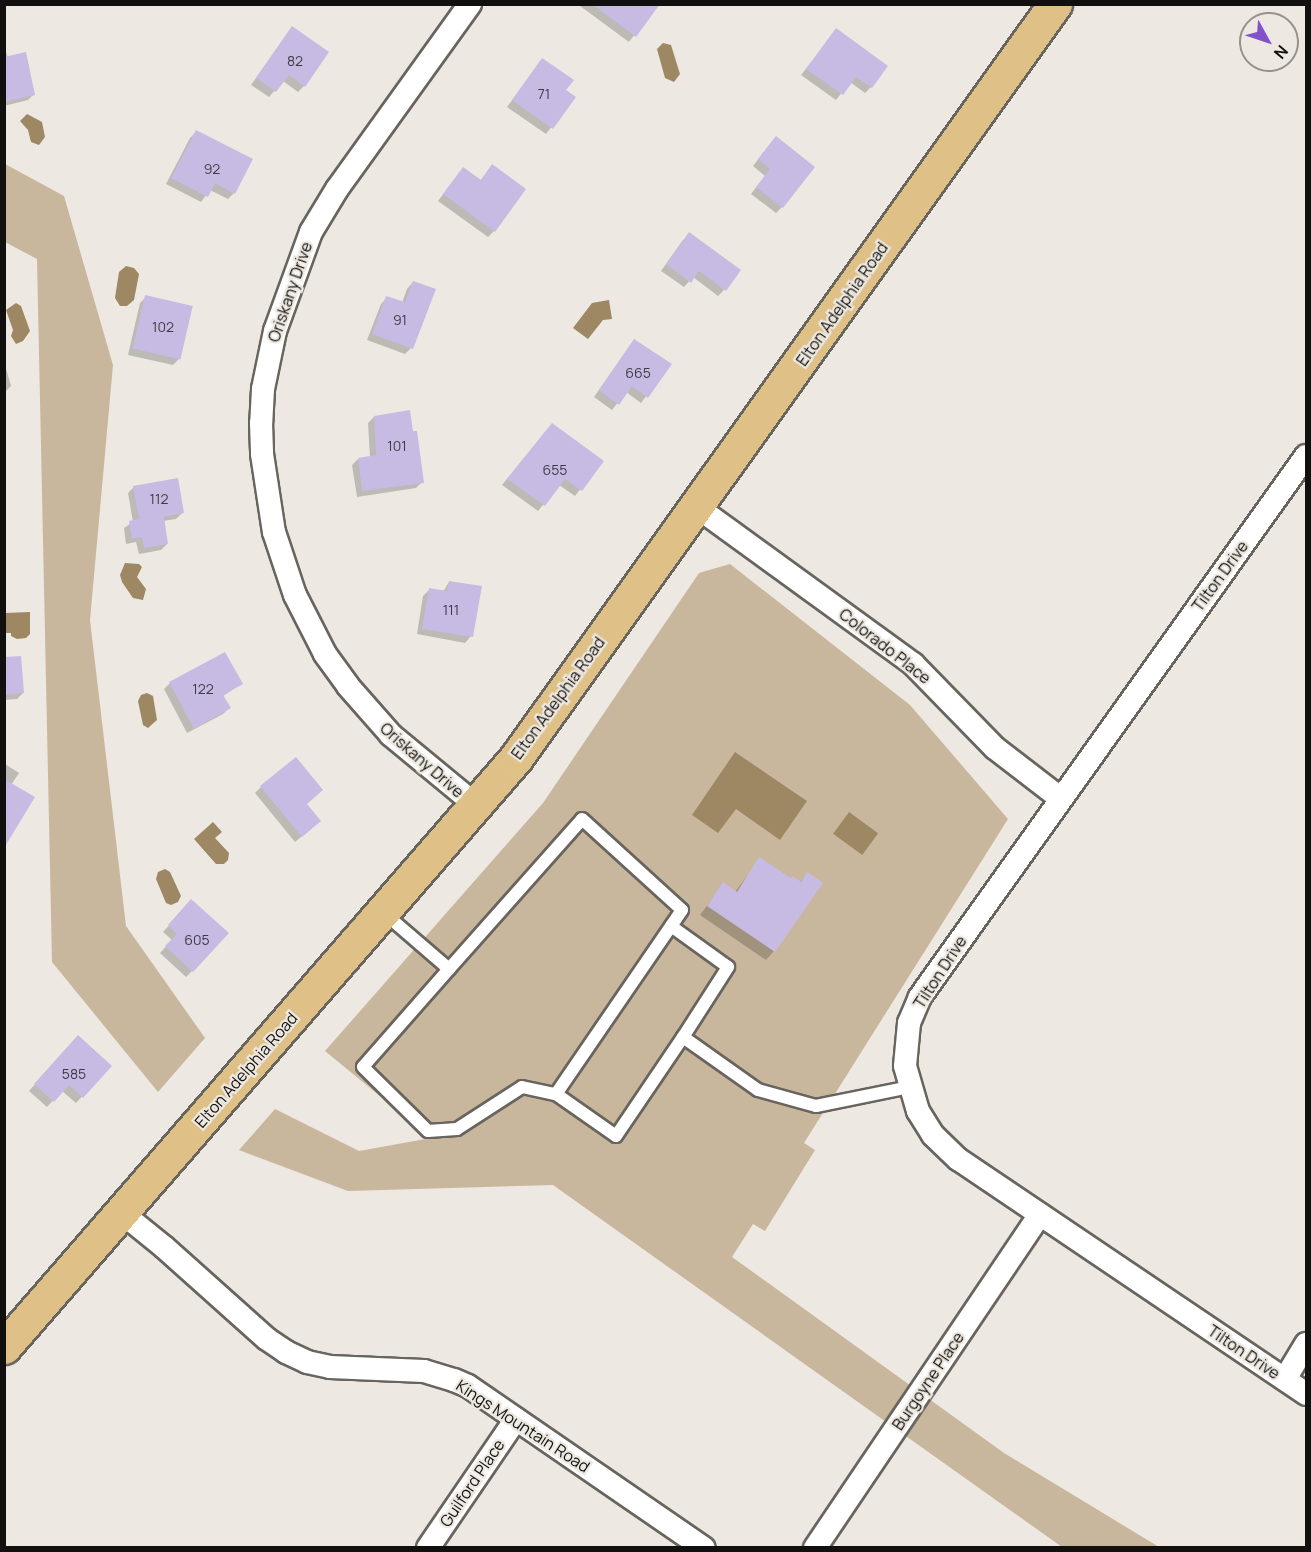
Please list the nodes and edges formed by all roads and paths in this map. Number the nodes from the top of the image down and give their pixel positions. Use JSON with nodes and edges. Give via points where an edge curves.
{"nodes":[{"id":1,"x":470,"y":4,"type":"edge"},
{"id":2,"x":1055,"y":4,"type":"edge"},
{"id":3,"x":1306,"y":456,"type":"edge"},
{"id":4,"x":697,"y":507,"type":"junction"},
{"id":5,"x":1060,"y":798,"type":"junction"},
{"id":6,"x":477,"y":806,"type":"junction"},
{"id":7,"x":383,"y":913,"type":"junction"},
{"id":8,"x":671,"y":926,"type":"junction"},
{"id":9,"x":449,"y":969,"type":"junction"},
{"id":10,"x":683,"y":1037,"type":"junction"},
{"id":11,"x":909,"y":1087,"type":"junction"},
{"id":12,"x":556,"y":1094,"type":"junction"},
{"id":13,"x":122,"y":1213,"type":"junction"},
{"id":14,"x":1040,"y":1215,"type":"junction"},
{"id":15,"x":1306,"y":1344,"type":"edge"},
{"id":16,"x":4,"y":1347,"type":"edge"},
{"id":17,"x":1285,"y":1379,"type":"junction"},
{"id":18,"x":1306,"y":1394,"type":"edge"},
{"id":19,"x":516,"y":1419,"type":"junction"},
{"id":20,"x":428,"y":1548,"type":"edge"},
{"id":21,"x":704,"y":1548,"type":"edge"},
{"id":22,"x":816,"y":1548,"type":"edge"}],
"edges":[{"from":1,"to":6,"type":"street","name":"Oriskany Drive","via":[[337,189],[311,232],[275,331],[263,389],[261,423],[274,532],[295,595],[325,654],[391,735]]},
{"from":2,"to":4,"type":"main road","name":"Elton Adelphia Road"},
{"from":3,"to":5,"type":"street","name":"Tilton Drive"},
{"from":4,"to":5,"type":"street","name":"Colorado Place","via":[[913,664],[995,748]]},
{"from":4,"to":6,"type":"main road","name":"Elton Adelphia Road"},
{"from":5,"to":11,"type":"street","name":"Tilton Drive","via":[[920,997],[909,1023],[905,1047]]},
{"from":6,"to":7,"type":"main road","name":"Elton Adelphia Road"},
{"from":7,"to":9,"type":"lane"},
{"from":7,"to":13,"type":"main road","name":"Elton Adelphia Road"},
{"from":8,"to":9,"type":"lane","via":[[682,910],[582,819]]},
{"from":8,"to":10,"type":"lane","via":[[728,967]]},
{"from":8,"to":12,"type":"lane"},
{"from":9,"to":12,"type":"lane","via":[[363,1067],[428,1131],[457,1129],[522,1087]]},
{"from":10,"to":11,"type":"lane","via":[[758,1090],[816,1106]]},
{"from":10,"to":12,"type":"lane","via":[[616,1136]]},
{"from":11,"to":14,"type":"street","name":"Tilton Drive","via":[[918,1111],[943,1146]]},
{"from":13,"to":16,"type":"main road","name":"Elton Adelphia Road"},
{"from":13,"to":19,"type":"street","name":"Kings Mountain Road","via":[[286,1352],[330,1368],[407,1369],[444,1377],[468,1386]]},
{"from":14,"to":17,"type":"street","name":"Tilton Drive"},
{"from":14,"to":22,"type":"street","name":"Burgoyne Place"},
{"from":15,"to":17,"type":"street"},
{"from":17,"to":18,"type":"street","name":"Tilton Drive"},
{"from":19,"to":20,"type":"street","name":"Guilford Place"},
{"from":19,"to":21,"type":"street","name":"Kings Mountain Road"}]}
